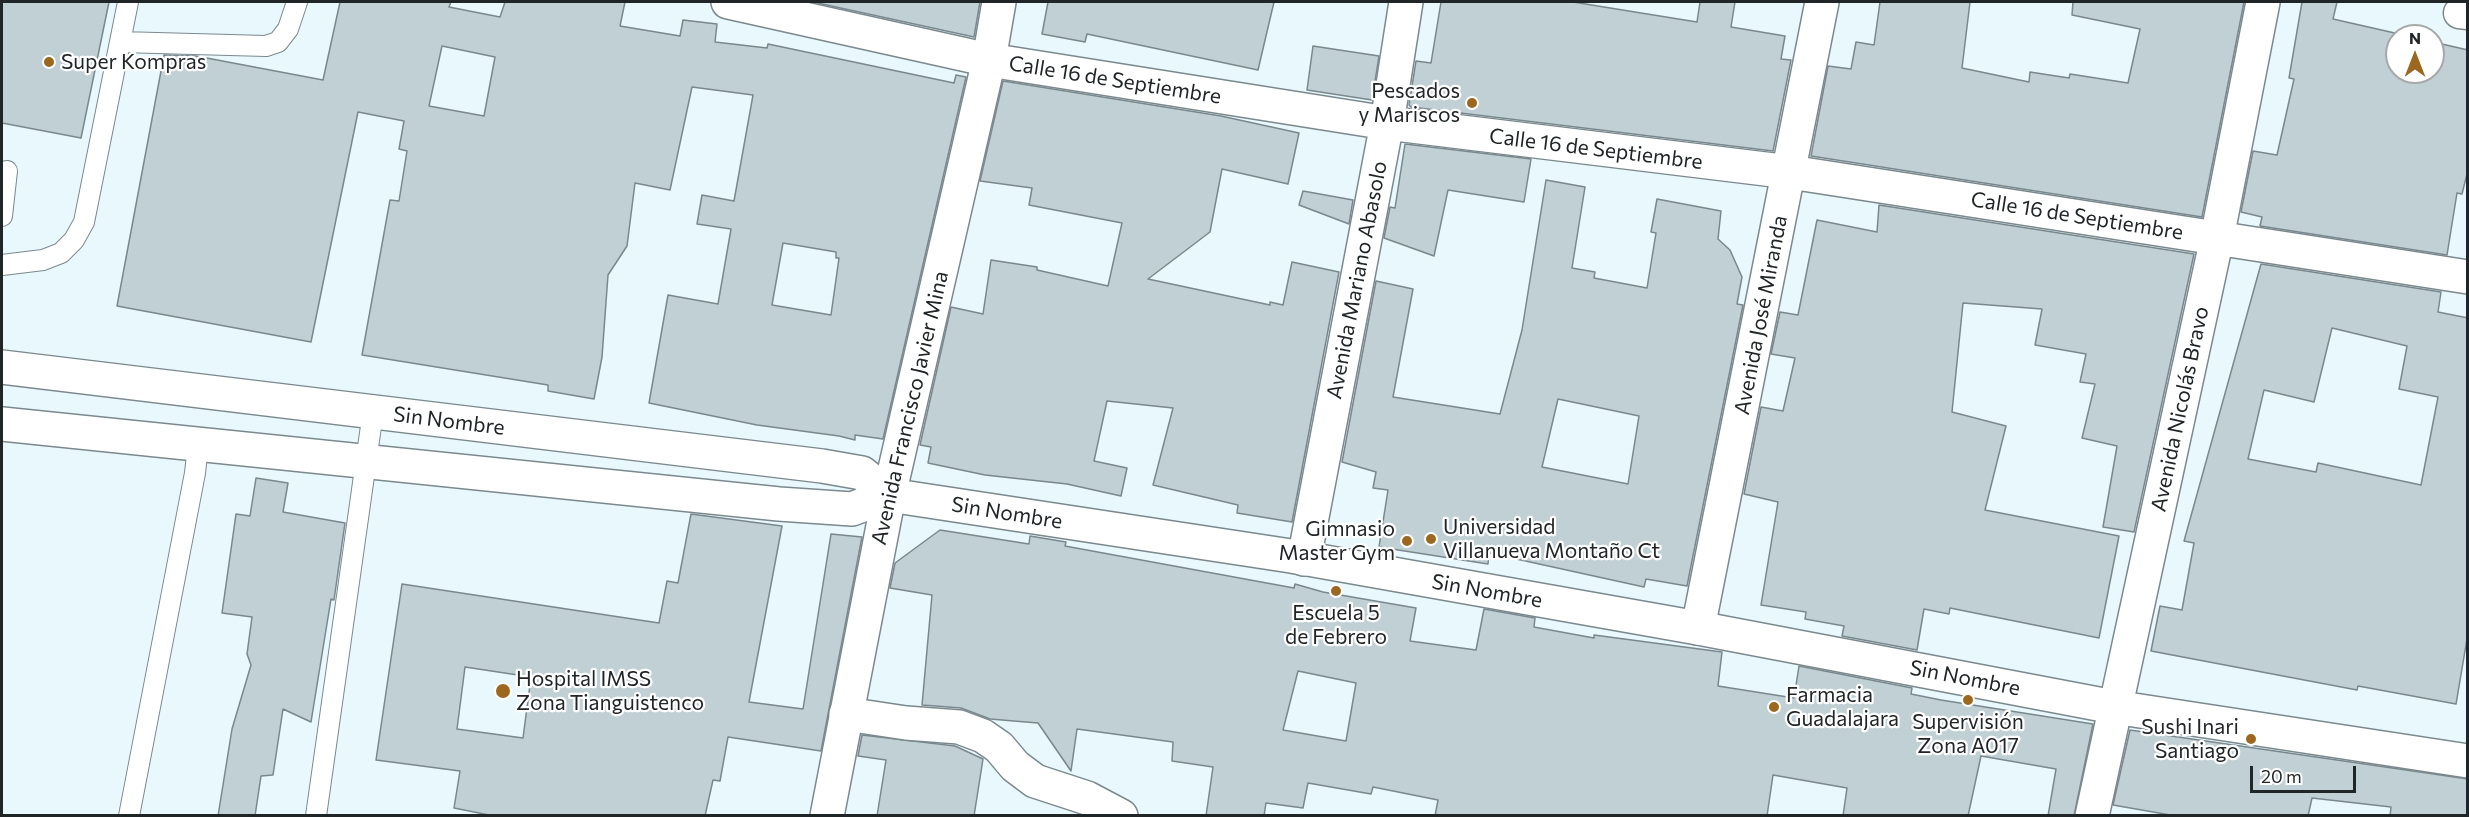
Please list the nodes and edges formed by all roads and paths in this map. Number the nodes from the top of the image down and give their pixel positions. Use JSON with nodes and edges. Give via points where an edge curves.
{"nodes":[{"id":1,"x":128,"y":2,"type":"edge"},
{"id":2,"x":297,"y":2,"type":"edge"},
{"id":3,"x":728,"y":2,"type":"edge"},
{"id":4,"x":999,"y":2,"type":"edge"},
{"id":5,"x":1406,"y":2,"type":"edge"},
{"id":6,"x":1822,"y":2,"type":"edge"},
{"id":7,"x":2263,"y":2,"type":"edge"},
{"id":8,"x":120,"y":42,"type":"junction"},
{"id":9,"x":988,"y":60,"type":"junction"},
{"id":10,"x":1386,"y":123,"type":"junction"},
{"id":11,"x":7,"y":171,"type":"dead end"},
{"id":12,"x":1790,"y":172,"type":"junction"},
{"id":13,"x":2,"y":216,"type":"edge"},
{"id":14,"x":2217,"y":238,"type":"junction"},
{"id":15,"x":2,"y":265,"type":"edge"},
{"id":16,"x":2468,"y":277,"type":"edge"},
{"id":17,"x":2,"y":367,"type":"edge"},
{"id":18,"x":373,"y":412,"type":"junction"},
{"id":19,"x":2,"y":424,"type":"edge"},
{"id":20,"x":198,"y":445,"type":"junction"},
{"id":21,"x":365,"y":462,"type":"junction"},
{"id":22,"x":889,"y":495,"type":"junction"},
{"id":23,"x":1304,"y":559,"type":"junction"},
{"id":24,"x":1698,"y":628,"type":"junction"},
{"id":25,"x":2099,"y":704,"type":"junction"},
{"id":26,"x":846,"y":714,"type":"junction"},
{"id":27,"x":2468,"y":761,"type":"edge"},
{"id":28,"x":129,"y":816,"type":"edge"},
{"id":29,"x":316,"y":816,"type":"edge"},
{"id":30,"x":827,"y":816,"type":"edge"},
{"id":31,"x":1121,"y":816,"type":"edge"},
{"id":32,"x":2092,"y":816,"type":"edge"}],
"edges":[{"from":1,"to":8,"type":"lane"},
{"from":2,"to":8,"type":"lane","via":[[288,29],[278,42],[266,46]]},
{"from":3,"to":9,"type":"street","name":"Calle 16 de Septiembre"},
{"from":4,"to":9,"type":"street","name":"Avenida Francisco Javier Mina"},
{"from":5,"to":10,"type":"street","name":"Avenida Mariano Abasolo"},
{"from":6,"to":12,"type":"street","name":"Avenida José Miranda"},
{"from":7,"to":14,"type":"street","name":"Avenida Nicolás Bravo"},
{"from":8,"to":15,"type":"lane","via":[[84,222],[61,253],[44,260]]},
{"from":9,"to":10,"type":"street","name":"Calle 16 de Septiembre"},
{"from":9,"to":22,"type":"street","name":"Avenida Francisco Javier Mina"},
{"from":10,"to":12,"type":"street","name":"Calle 16 de Septiembre"},
{"from":10,"to":23,"type":"street","name":"Avenida Mariano Abasolo"},
{"from":11,"to":13,"type":"lane"},
{"from":12,"to":14,"type":"street","name":"Calle 16 de Septiembre"},
{"from":12,"to":24,"type":"street","name":"Avenida José Miranda"},
{"from":14,"to":16,"type":"street","name":"Calle 16 de Septiembre"},
{"from":14,"to":25,"type":"street","name":"Avenida Nicolás Bravo"},
{"from":17,"to":18,"type":"street","name":"Sin Nombre"},
{"from":18,"to":21,"type":"lane"},
{"from":18,"to":22,"type":"street","name":"Sin Nombre","via":[[832,468],[862,473]]},
{"from":19,"to":20,"type":"street","name":"Sin Nombre"},
{"from":20,"to":21,"type":"street","name":"Sin Nombre"},
{"from":20,"to":28,"type":"lane"},
{"from":21,"to":22,"type":"street","name":"Sin Nombre","via":[[852,509]]},
{"from":21,"to":29,"type":"lane"},
{"from":22,"to":23,"type":"street","name":"Sin Nombre"},
{"from":22,"to":26,"type":"street","name":"Avenida Francisco Javier Mina"},
{"from":23,"to":24,"type":"street","name":"Sin Nombre"},
{"from":24,"to":25,"type":"street","name":"Sin Nombre"},
{"from":25,"to":27,"type":"street","name":"Sin Nombre"},
{"from":25,"to":32,"type":"street","name":"Avenida Nicolás Bravo"},
{"from":26,"to":30,"type":"street","name":"Avenida Francisco Javier Mina"},
{"from":26,"to":31,"type":"street","via":[[959,727],[999,747],[1035,781],[1087,798]]}]}
